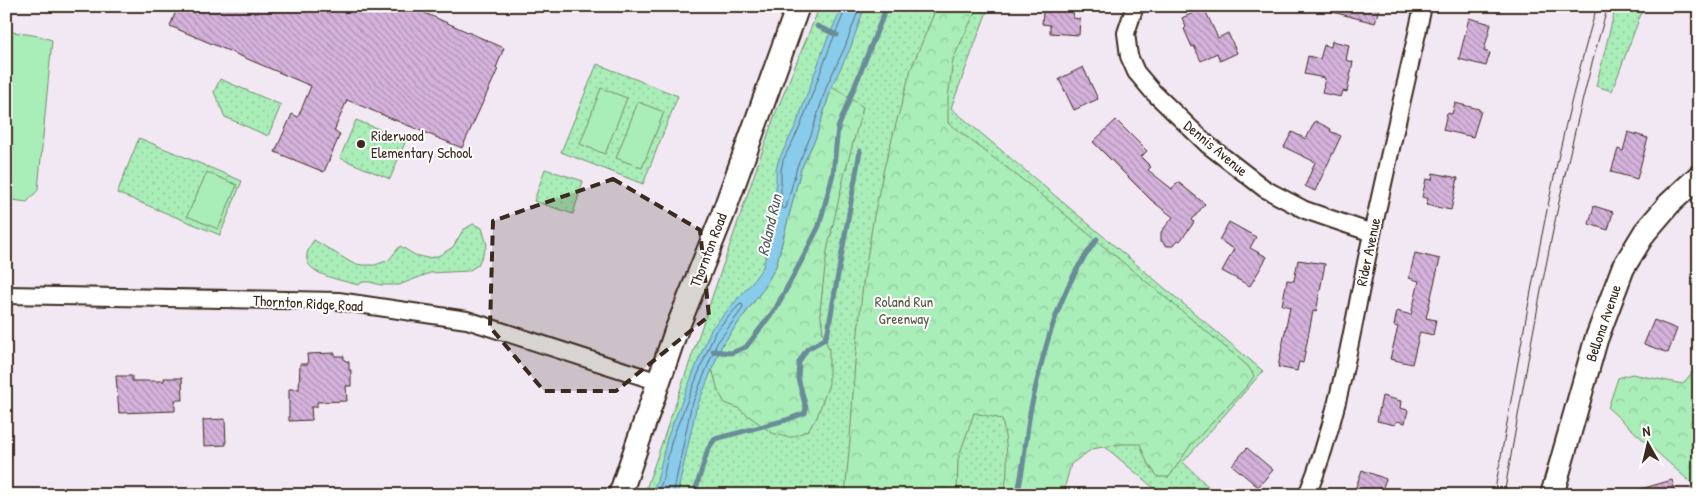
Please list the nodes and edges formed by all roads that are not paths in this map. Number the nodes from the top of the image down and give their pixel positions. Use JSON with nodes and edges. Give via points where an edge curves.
{"nodes":[{"id":1,"x":798,"y":6,"type":"edge"},
{"id":2,"x":1135,"y":6,"type":"edge"},
{"id":3,"x":1423,"y":6,"type":"edge"},
{"id":4,"x":1699,"y":176,"type":"edge"},
{"id":5,"x":1372,"y":233,"type":"junction"},
{"id":6,"x":6,"y":295,"type":"edge"},
{"id":7,"x":659,"y":382,"type":"junction"},
{"id":8,"x":620,"y":495,"type":"edge"},
{"id":9,"x":1306,"y":495,"type":"edge"},
{"id":10,"x":1552,"y":495,"type":"edge"}],
"edges":[{"from":1,"to":7,"type":"street","name":"Thornton Road"},
{"from":2,"to":5,"type":"street","name":"Dennis Avenue","via":[[1126,33],[1129,56],[1136,72],[1201,139],[1265,189],[1305,210]]},
{"from":3,"to":5,"type":"street","name":"Rider Avenue"},
{"from":4,"to":10,"type":"street","name":"Bellona Avenue","via":[[1644,232],[1623,268],[1596,340]]},
{"from":5,"to":9,"type":"street","name":"Rider Avenue","via":[[1328,435]]},
{"from":6,"to":7,"type":"street","name":"Thornton Ridge Road","via":[[338,301],[467,320]]},
{"from":7,"to":8,"type":"street","name":"Thornton Road"}]}
